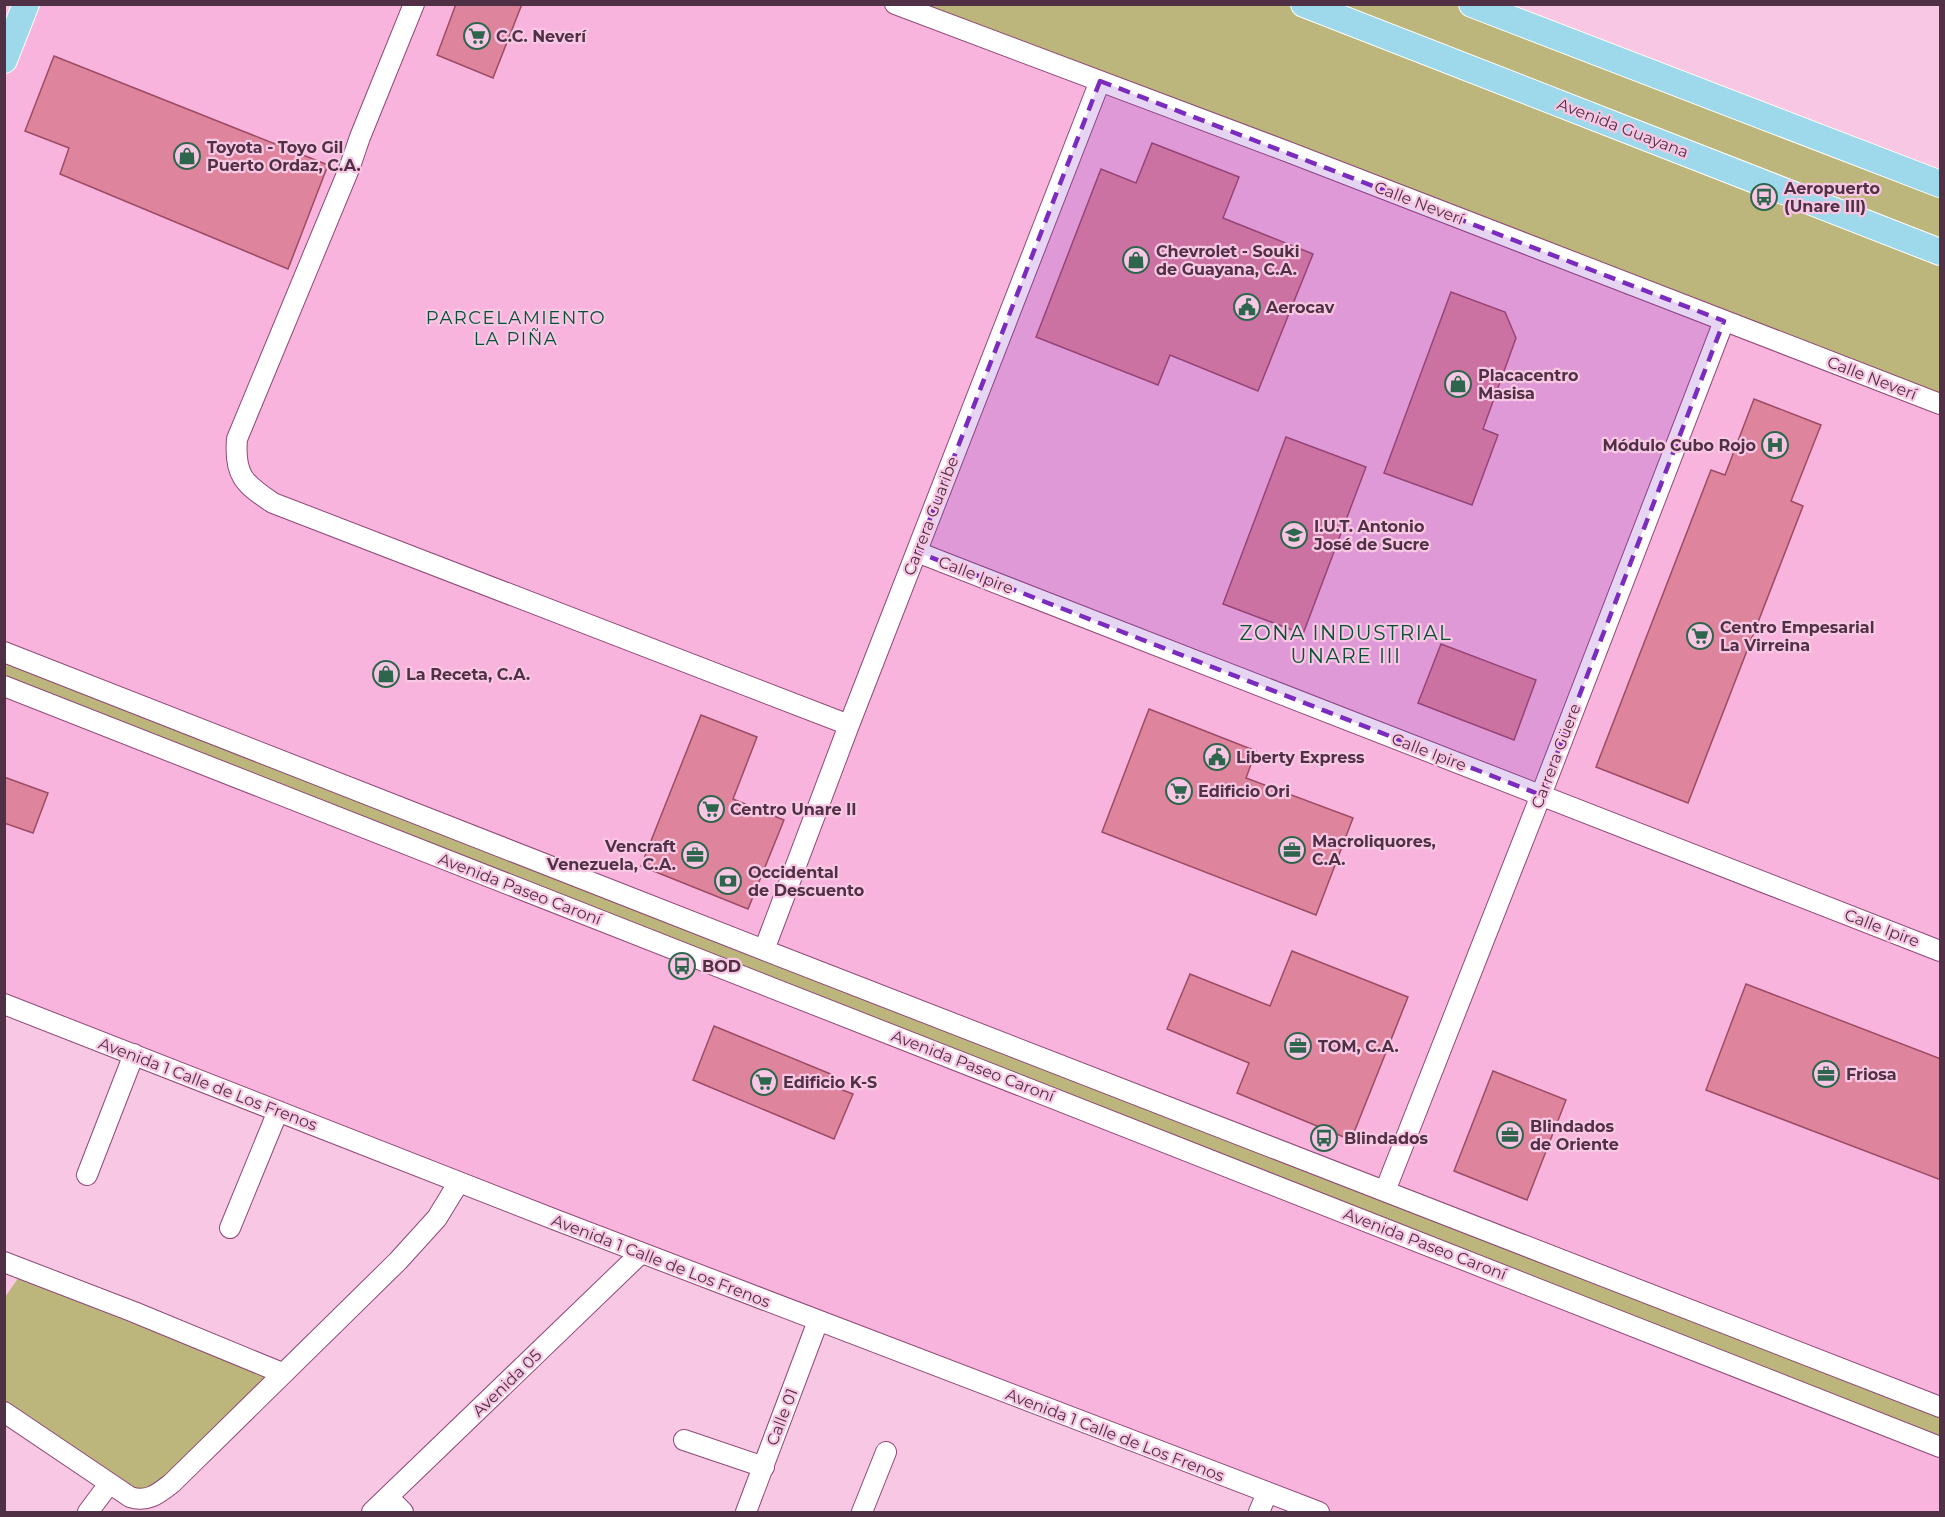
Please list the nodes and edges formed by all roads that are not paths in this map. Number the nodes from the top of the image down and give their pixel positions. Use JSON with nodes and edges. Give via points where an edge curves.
{"nodes":[{"id":1,"x":26,"y":4,"type":"edge"},
{"id":2,"x":414,"y":4,"type":"edge"},
{"id":3,"x":895,"y":4,"type":"edge"},
{"id":4,"x":1305,"y":4,"type":"edge"},
{"id":5,"x":1472,"y":4,"type":"edge"},
{"id":6,"x":4,"y":60,"type":"edge"},
{"id":7,"x":1100,"y":81,"type":"junction"},
{"id":8,"x":1941,"y":184,"type":"edge"},
{"id":9,"x":1941,"y":252,"type":"edge"},
{"id":10,"x":1724,"y":321,"type":"junction"},
{"id":11,"x":1941,"y":404,"type":"edge"},
{"id":12,"x":917,"y":552,"type":"junction"},
{"id":13,"x":4,"y":652,"type":"edge"},
{"id":14,"x":4,"y":686,"type":"edge"},
{"id":15,"x":849,"y":725,"type":"junction"},
{"id":16,"x":1541,"y":795,"type":"junction"},
{"id":17,"x":764,"y":951,"type":"junction"},
{"id":18,"x":1941,"y":951,"type":"edge"},
{"id":19,"x":4,"y":1004,"type":"edge"},
{"id":20,"x":134,"y":1054,"type":"junction"},
{"id":21,"x":278,"y":1111,"type":"junction"},
{"id":22,"x":87,"y":1175,"type":"dead end"},
{"id":23,"x":459,"y":1182,"type":"junction"},
{"id":24,"x":1385,"y":1191,"type":"junction"},
{"id":25,"x":230,"y":1228,"type":"dead end"},
{"id":26,"x":641,"y":1253,"type":"junction"},
{"id":27,"x":4,"y":1262,"type":"edge"},
{"id":28,"x":818,"y":1321,"type":"junction"},
{"id":29,"x":282,"y":1373,"type":"junction"},
{"id":30,"x":1941,"y":1407,"type":"edge"},
{"id":31,"x":4,"y":1412,"type":"edge"},
{"id":32,"x":684,"y":1440,"type":"dead end"},
{"id":33,"x":1941,"y":1447,"type":"edge"},
{"id":34,"x":886,"y":1452,"type":"dead end"},
{"id":35,"x":764,"y":1467,"type":"junction"},
{"id":36,"x":109,"y":1484,"type":"junction"},
{"id":37,"x":1267,"y":1492,"type":"junction"},
{"id":38,"x":388,"y":1497,"type":"junction"},
{"id":39,"x":88,"y":1512,"type":"edge"},
{"id":40,"x":372,"y":1512,"type":"edge"},
{"id":41,"x":403,"y":1512,"type":"edge"},
{"id":42,"x":746,"y":1512,"type":"edge"},
{"id":43,"x":862,"y":1512,"type":"edge"},
{"id":44,"x":1259,"y":1512,"type":"edge"},
{"id":45,"x":1319,"y":1512,"type":"edge"}],
"edges":[{"from":1,"to":6,"type":"main road"},
{"from":2,"to":15,"type":"street","via":[[237,439],[235,457],[240,476],[273,503]]},
{"from":3,"to":7,"type":"street","name":"Calle Neverí"},
{"from":4,"to":9,"type":"main road","name":"Avenida Guayana"},
{"from":5,"to":8,"type":"main road"},
{"from":7,"to":10,"type":"street","name":"Calle Neverí"},
{"from":7,"to":12,"type":"street","name":"Carrera Guaribe"},
{"from":10,"to":11,"type":"street","name":"Calle Neverí"},
{"from":10,"to":16,"type":"street","name":"Carrera Güere"},
{"from":12,"to":15,"type":"street","name":"Carrera Guaribe"},
{"from":12,"to":16,"type":"street","name":"Calle Ipire"},
{"from":13,"to":17,"type":"street","name":"Avenida Paseo Caroní"},
{"from":14,"to":33,"type":"street","name":"Avenida Paseo Caroní"},
{"from":15,"to":17,"type":"street","name":"Carrera Guaribe"},
{"from":16,"to":18,"type":"street","name":"Calle Ipire"},
{"from":16,"to":24,"type":"street","name":"Carrera Güere"},
{"from":17,"to":24,"type":"street","name":"Avenida Paseo Caroní"},
{"from":19,"to":20,"type":"street","name":"Avenida 1 Calle de Los Frenos"},
{"from":20,"to":21,"type":"street","name":"Avenida 1 Calle de Los Frenos"},
{"from":20,"to":22,"type":"street"},
{"from":21,"to":23,"type":"street","name":"Avenida 1 Calle de Los Frenos"},
{"from":21,"to":25,"type":"street"},
{"from":23,"to":26,"type":"street","name":"Avenida 1 Calle de Los Frenos"},
{"from":23,"to":29,"type":"street","via":[[426,1231]]},
{"from":24,"to":30,"type":"street","name":"Avenida Paseo Caroní"},
{"from":26,"to":28,"type":"street","name":"Avenida 1 Calle de Los Frenos"},
{"from":26,"to":38,"type":"street","name":"Avenida 05"},
{"from":27,"to":29,"type":"street"},
{"from":28,"to":35,"type":"street","name":"Calle 01"},
{"from":28,"to":37,"type":"street","name":"Avenida 1 Calle de Los Frenos"},
{"from":29,"to":36,"type":"street","via":[[158,1494],[139,1500]]},
{"from":31,"to":36,"type":"street"},
{"from":32,"to":35,"type":"street"},
{"from":34,"to":43,"type":"street"},
{"from":35,"to":42,"type":"street","name":"Calle 01"},
{"from":36,"to":39,"type":"street"},
{"from":37,"to":44,"type":"street"},
{"from":37,"to":45,"type":"street","name":"Avenida 1 Calle de Los Frenos"},
{"from":38,"to":40,"type":"street","name":"Avenida 05"},
{"from":38,"to":41,"type":"street"}]}
